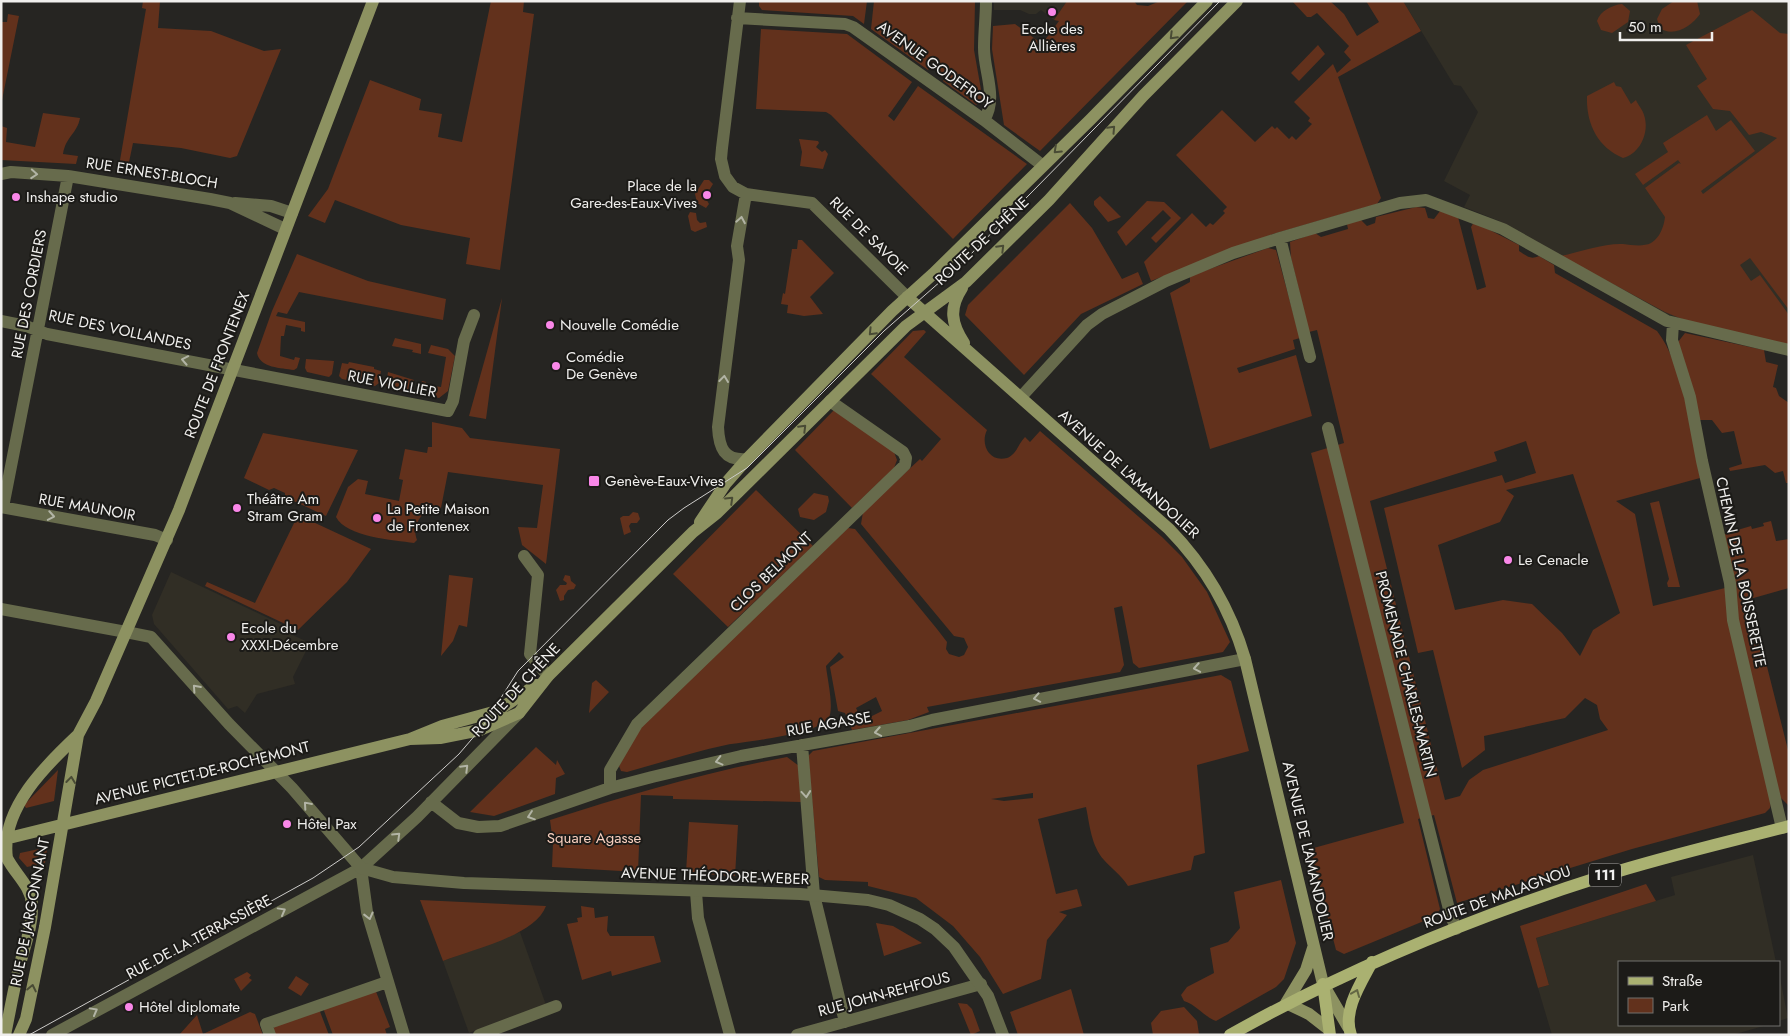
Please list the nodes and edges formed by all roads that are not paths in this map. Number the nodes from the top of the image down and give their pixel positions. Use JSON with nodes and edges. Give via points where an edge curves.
{"nodes":[{"id":1,"x":372,"y":1,"type":"edge"},
{"id":2,"x":740,"y":1,"type":"edge"},
{"id":3,"x":986,"y":1,"type":"edge"},
{"id":4,"x":1207,"y":1,"type":"edge"},
{"id":5,"x":1237,"y":1,"type":"edge"},
{"id":6,"x":737,"y":18,"type":"junction"},
{"id":7,"x":984,"y":120,"type":"junction"},
{"id":8,"x":1042,"y":165,"type":"junction"},
{"id":9,"x":1,"y":174,"type":"edge"},
{"id":10,"x":68,"y":176,"type":"junction"},
{"id":11,"x":746,"y":194,"type":"junction"},
{"id":12,"x":230,"y":203,"type":"junction"},
{"id":13,"x":292,"y":213,"type":"junction"},
{"id":14,"x":285,"y":229,"type":"junction"},
{"id":15,"x":1280,"y":238,"type":"junction"},
{"id":16,"x":966,"y":282,"type":"junction"},
{"id":17,"x":907,"y":297,"type":"junction"},
{"id":18,"x":922,"y":313,"type":"junction"},
{"id":19,"x":474,"y":315,"type":"dead end"},
{"id":20,"x":1,"y":321,"type":"edge"},
{"id":21,"x":1674,"y":323,"type":"junction"},
{"id":22,"x":39,"y":330,"type":"junction"},
{"id":23,"x":1789,"y":350,"type":"edge"},
{"id":24,"x":1310,"y":357,"type":"dead end"},
{"id":25,"x":978,"y":359,"type":"junction"},
{"id":26,"x":233,"y":369,"type":"junction"},
{"id":27,"x":1021,"y":396,"type":"junction"},
{"id":28,"x":830,"y":401,"type":"junction"},
{"id":29,"x":1328,"y":428,"type":"dead end"},
{"id":30,"x":747,"y":459,"type":"junction"},
{"id":31,"x":2,"y":507,"type":"edge"},
{"id":32,"x":693,"y":532,"type":"junction"},
{"id":33,"x":167,"y":540,"type":"junction"},
{"id":34,"x":524,"y":556,"type":"dead end"},
{"id":35,"x":1,"y":609,"type":"edge"},
{"id":36,"x":126,"y":632,"type":"junction"},
{"id":37,"x":1245,"y":659,"type":"junction"},
{"id":38,"x":548,"y":676,"type":"junction"},
{"id":39,"x":519,"y":713,"type":"junction"},
{"id":40,"x":78,"y":735,"type":"junction"},
{"id":41,"x":410,"y":739,"type":"junction"},
{"id":42,"x":802,"y":745,"type":"junction"},
{"id":43,"x":276,"y":772,"type":"junction"},
{"id":44,"x":27,"y":783,"type":"junction"},
{"id":45,"x":610,"y":788,"type":"junction"},
{"id":46,"x":8,"y":798,"type":"dead end"},
{"id":47,"x":431,"y":802,"type":"junction"},
{"id":48,"x":64,"y":824,"type":"junction"},
{"id":49,"x":1786,"y":827,"type":"edge"},
{"id":50,"x":2,"y":840,"type":"edge"},
{"id":51,"x":361,"y":868,"type":"junction"},
{"id":52,"x":17,"y":874,"type":"junction"},
{"id":53,"x":51,"y":884,"type":"junction"},
{"id":54,"x":696,"y":892,"type":"junction"},
{"id":55,"x":814,"y":895,"type":"junction"},
{"id":56,"x":32,"y":914,"type":"junction"},
{"id":57,"x":1456,"y":929,"type":"junction"},
{"id":58,"x":1314,"y":946,"type":"junction"},
{"id":59,"x":1372,"y":962,"type":"junction"},
{"id":60,"x":387,"y":982,"type":"junction"},
{"id":61,"x":981,"y":984,"type":"junction"},
{"id":62,"x":1323,"y":984,"type":"junction"},
{"id":63,"x":1286,"y":1003,"type":"junction"},
{"id":64,"x":556,"y":1006,"type":"dead end"},
{"id":65,"x":845,"y":1022,"type":"junction"},
{"id":66,"x":1349,"y":1031,"type":"edge"},
{"id":67,"x":1328,"y":1032,"type":"edge"},
{"id":68,"x":5,"y":1035,"type":"edge"},
{"id":69,"x":19,"y":1035,"type":"edge"},
{"id":70,"x":52,"y":1035,"type":"edge"},
{"id":71,"x":270,"y":1035,"type":"edge"},
{"id":72,"x":404,"y":1035,"type":"edge"},
{"id":73,"x":479,"y":1035,"type":"edge"},
{"id":74,"x":730,"y":1035,"type":"edge"},
{"id":75,"x":797,"y":1035,"type":"edge"},
{"id":76,"x":1003,"y":1035,"type":"edge"},
{"id":77,"x":1230,"y":1035,"type":"edge"}],
"edges":[{"from":1,"to":13,"type":"main road","name":"ROUTE DE FRONTENEX"},
{"from":2,"to":6,"type":"street"},
{"from":3,"to":7,"type":"street","via":[[984,49],[991,100],[990,112]]},
{"from":4,"to":8,"type":"main road","name":"ROUTE DE CHÊNE","one_way":true},
{"from":16,"to":5,"type":"main road","name":"ROUTE DE CHÊNE","one_way":true,"via":[[1049,200],[1137,103]]},
{"from":6,"to":7,"type":"street","name":"AVENUE GODEFROY","via":[[854,27]]},
{"from":6,"to":11,"type":"street","via":[[721,159],[729,183]]},
{"from":7,"to":8,"type":"street","name":"AVENUE GODEFROY"},
{"from":8,"to":17,"type":"main road","name":"ROUTE DE CHÊNE"},
{"from":9,"to":10,"type":"street","name":"RUE ERNEST-BLOCH","one_way":true},
{"from":10,"to":12,"type":"street","name":"RUE ERNEST-BLOCH"},
{"from":10,"to":22,"type":"street","name":"RUE DES CORDIERS"},
{"from":11,"to":17,"type":"street","name":"RUE DE SAVOIE","via":[[812,203]]},
{"from":30,"to":11,"type":"street","one_way":true,"via":[[733,459],[724,453],[718,440],[739,260],[737,246]]},
{"from":12,"to":13,"type":"street","name":"RUE ERNEST-BLOCH","via":[[271,206]]},
{"from":12,"to":14,"type":"street","name":"RUE ERNEST-BLOCH"},
{"from":13,"to":14,"type":"main road","name":"ROUTE DE FRONTENEX"},
{"from":14,"to":26,"type":"main road","name":"ROUTE DE FRONTENEX"},
{"from":15,"to":21,"type":"street","via":[[1400,203],[1426,200],[1503,229]]},
{"from":15,"to":24,"type":"street"},
{"from":15,"to":27,"type":"street","via":[[1233,253],[1166,281],[1102,314],[1079,332]]},
{"from":16,"to":18,"type":"main road","name":"ROUTE DE CHÊNE"},
{"from":16,"to":25,"type":"main road","via":[[954,303],[952,319],[963,341]]},
{"from":17,"to":18,"type":"main road","name":"AVENUE DE L'AMANDOLIER"},
{"from":17,"to":30,"type":"main road","name":"ROUTE DE CHÊNE","one_way":true},
{"from":18,"to":25,"type":"main road","name":"AVENUE DE L'AMANDOLIER"},
{"from":18,"to":28,"type":"main road","name":"ROUTE DE CHÊNE"},
{"from":19,"to":26,"type":"street","name":"RUE VIOLLIER","via":[[464,341],[453,401],[448,411]]},
{"from":20,"to":22,"type":"street","name":"RUE DES VOLLANDES"},
{"from":21,"to":23,"type":"street"},
{"from":21,"to":49,"type":"street","name":"CHEMIN DE LA BOISSERETTE","via":[[1672,340],[1690,397],[1730,583],[1733,620]]},
{"from":26,"to":22,"type":"street","name":"RUE DES VOLLANDES","one_way":true},
{"from":22,"to":31,"type":"street","name":"RUE DES CORDIERS"},
{"from":25,"to":27,"type":"main road","name":"AVENUE DE L'AMANDOLIER"},
{"from":26,"to":33,"type":"main road","name":"ROUTE DE FRONTENEX"},
{"from":27,"to":37,"type":"main road","name":"AVENUE DE L'AMANDOLIER","via":[[1169,529],[1189,551],[1211,580],[1227,609]]},
{"from":32,"to":28,"type":"main road","name":"ROUTE DE CHÊNE","one_way":true,"via":[[723,507]]},
{"from":28,"to":45,"type":"street","name":"CLOS BELMONT","via":[[903,452],[905,465],[637,724],[610,770]]},
{"from":29,"to":57,"type":"street","name":"PROMENADE CHARLES-MARTIN"},
{"from":30,"to":32,"type":"main road","name":"ROUTE DE CHÊNE","via":[[726,483]]},
{"from":31,"to":33,"type":"street","name":"RUE MAUNOIR","one_way":true,"via":[[155,535]]},
{"from":32,"to":38,"type":"main road","name":"ROUTE DE CHÊNE"},
{"from":33,"to":36,"type":"main road","name":"ROUTE DE FRONTENEX"},
{"from":34,"to":38,"type":"street","via":[[538,576],[530,654]]},
{"from":35,"to":36,"type":"street"},
{"from":36,"to":40,"type":"main road","name":"ROUTE DE FRONTENEX"},
{"from":43,"to":36,"type":"street","one_way":true,"via":[[151,637]]},
{"from":37,"to":42,"type":"street","name":"RUE AGASSE","one_way":true},
{"from":37,"to":58,"type":"main road","name":"AVENUE DE L'AMANDOLIER"},
{"from":38,"to":39,"type":"main road","name":"ROUTE DE CHÊNE"},
{"from":38,"to":41,"type":"main road","name":"AVENUE PICTET-DE-ROCHEMONT","via":[[497,711],[442,726]]},
{"from":39,"to":41,"type":"main road","name":"AVENUE PICTET-DE-ROCHEMONT","via":[[480,730],[440,738]]},
{"from":47,"to":39,"type":"street","name":"ROUTE DE CHÊNE","one_way":true},
{"from":40,"to":44,"type":"main road"},
{"from":48,"to":40,"type":"main road","name":"RUE DE JARGONNANT","one_way":true},
{"from":41,"to":43,"type":"main road","name":"AVENUE PICTET-DE-ROCHEMONT"},
{"from":42,"to":45,"type":"street","name":"RUE AGASSE","one_way":true,"via":[[741,756]]},
{"from":42,"to":55,"type":"street","one_way":true},
{"from":43,"to":48,"type":"main road","name":"AVENUE PICTET-DE-ROCHEMONT"},
{"from":51,"to":43,"type":"street","one_way":true},
{"from":44,"to":46,"type":"main road"},
{"from":44,"to":50,"type":"main road","via":[[8,810]]},
{"from":45,"to":47,"type":"street","name":"RUE AGASSE","one_way":true,"via":[[500,826],[478,827],[458,823]]},
{"from":51,"to":47,"type":"street","name":"ROUTE DE CHÊNE","one_way":true},
{"from":48,"to":50,"type":"main road","name":"AVENUE PICTET-DE-ROCHEMONT"},
{"from":48,"to":53,"type":"main road","name":"RUE DE JARGONNANT"},
{"from":49,"to":57,"type":"main road","name":"ROUTE DE MALAGNOU","number":"111","via":[[1607,875]]},
{"from":50,"to":52,"type":"main road","name":"RUE DE JARGONNANT","via":[[7,858]]},
{"from":51,"to":54,"type":"street","name":"AVENUE THÉODORE-WEBER","via":[[393,877],[464,883]]},
{"from":51,"to":60,"type":"street","one_way":true,"via":[[367,912]]},
{"from":70,"to":51,"type":"street","name":"RUE DE LA TERRASSIÈRE","one_way":true},
{"from":52,"to":53,"type":"main road","via":[[36,887]]},
{"from":52,"to":56,"type":"main road","name":"RUE DE JARGONNANT","via":[[31,896]]},
{"from":53,"to":56,"type":"main road"},
{"from":69,"to":53,"type":"main road","name":"RUE DE JARGONNANT","one_way":true,"via":[[26,1019]]},
{"from":54,"to":55,"type":"street","name":"AVENUE THÉODORE-WEBER"},
{"from":54,"to":74,"type":"street","via":[[698,918]]},
{"from":55,"to":61,"type":"street","name":"AVENUE THÉODORE-WEBER","via":[[868,900],[913,915],[945,938]]},
{"from":55,"to":65,"type":"street"},
{"from":56,"to":68,"type":"main road","name":"RUE DE JARGONNANT"},
{"from":57,"to":59,"type":"main road","name":"ROUTE DE MALAGNOU","number":"111"},
{"from":58,"to":62,"type":"main road","name":"AVENUE DE L'AMANDOLIER"},
{"from":58,"to":63,"type":"main road","via":[[1306,970]]},
{"from":59,"to":62,"type":"main road","name":"ROUTE DE MALAGNOU","number":"111"},
{"from":66,"to":59,"type":"main road","one_way":true,"via":[[1354,997]]},
{"from":60,"to":71,"type":"street","via":[[266,1024]]},
{"from":60,"to":72,"type":"street"},
{"from":61,"to":65,"type":"street","name":"RUE JOHN-REHFOUS"},
{"from":61,"to":76,"type":"street","name":"AVENUE THÉODORE-WEBER"},
{"from":62,"to":63,"type":"main road","name":"ROUTE DE MALAGNOU","number":"111"},
{"from":62,"to":66,"type":"main road","name":"AVENUE DE L'AMANDOLIER"},
{"from":62,"to":67,"type":"main road"},
{"from":63,"to":67,"type":"main road","via":[[1306,1012]]},
{"from":63,"to":77,"type":"main road","name":"ROUTE DE MALAGNOU","number":"111"},
{"from":64,"to":73,"type":"street"},
{"from":65,"to":75,"type":"street","name":"RUE JOHN-REHFOUS"}]}
